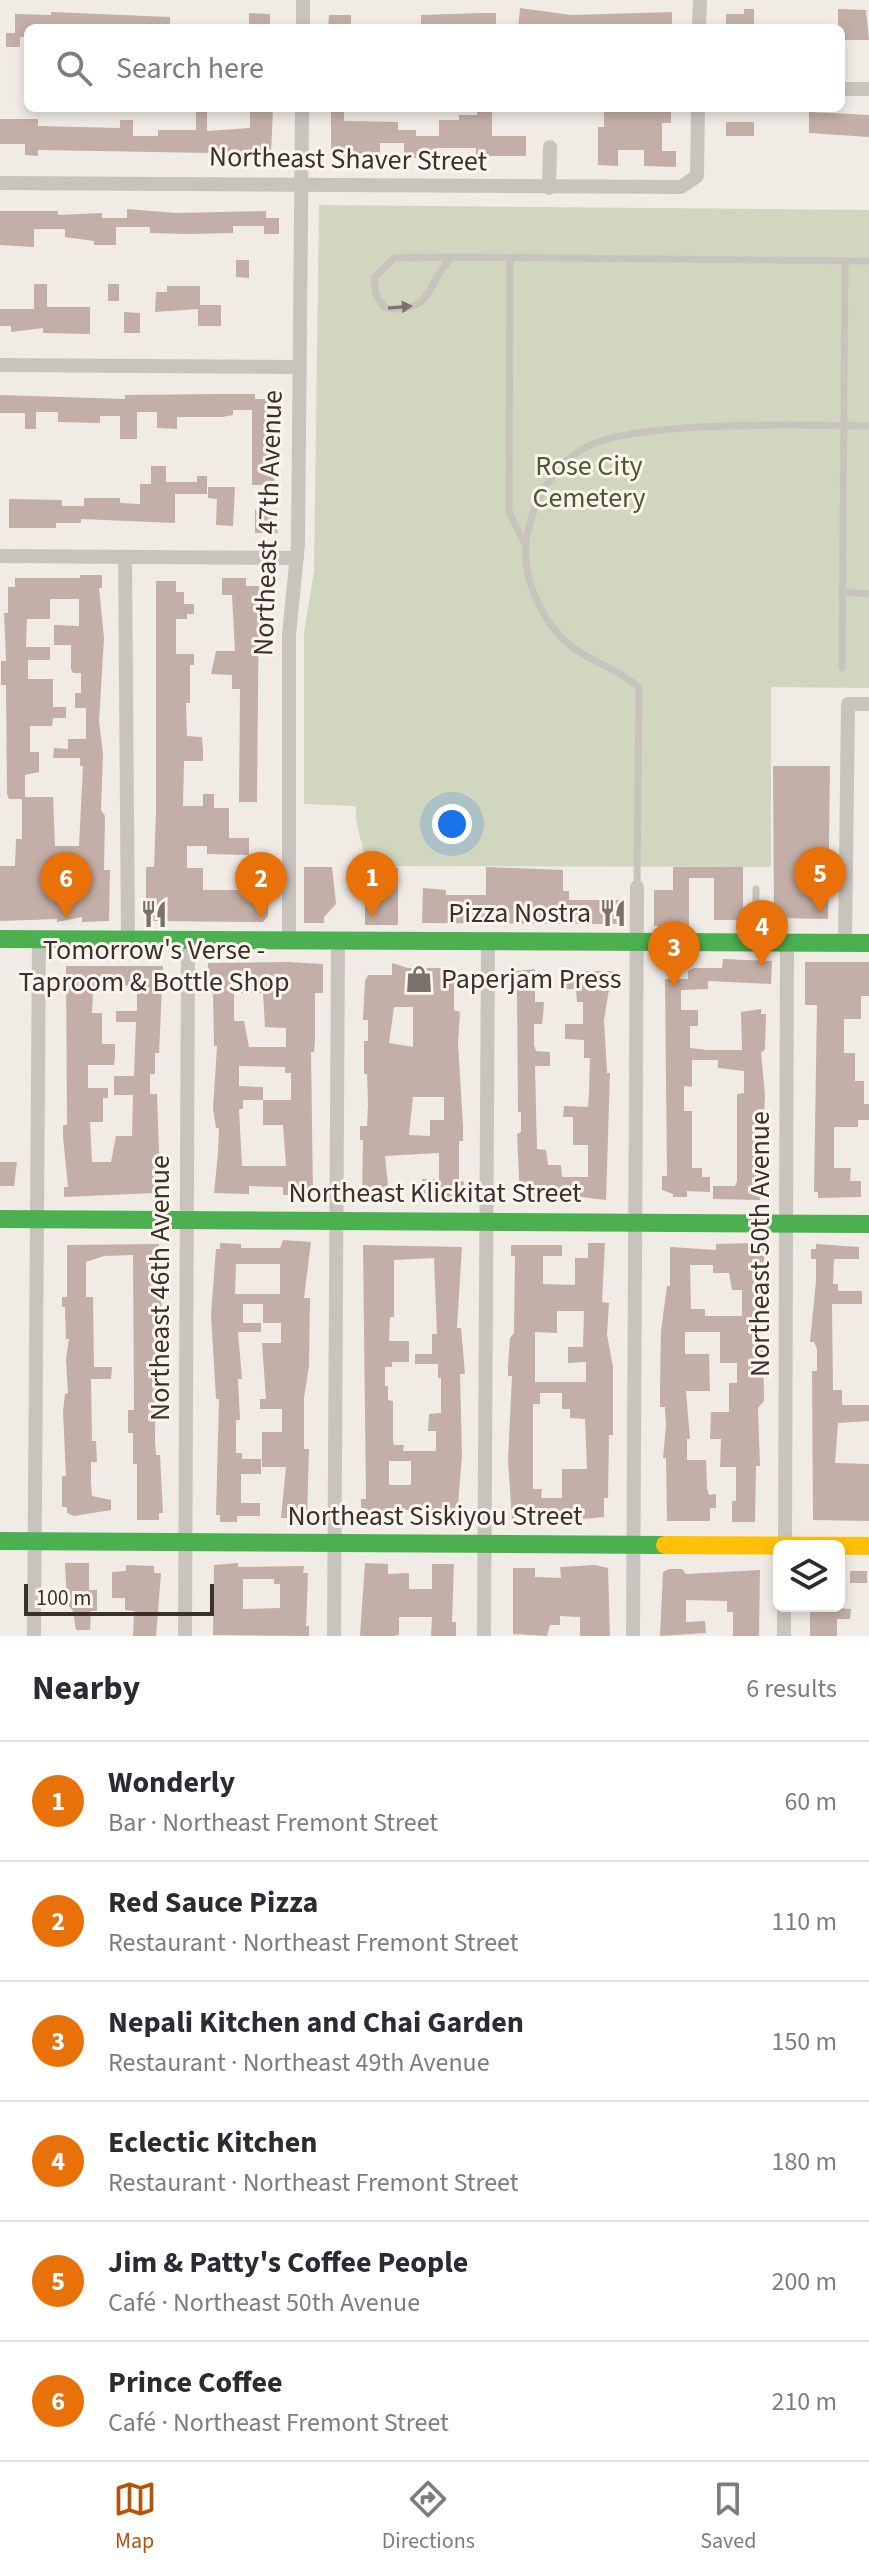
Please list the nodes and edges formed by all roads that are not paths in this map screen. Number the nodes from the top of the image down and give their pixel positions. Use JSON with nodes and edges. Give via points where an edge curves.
{"nodes":[{"id":1,"x":303,"y":0,"type":"edge"},
{"id":2,"x":700,"y":0,"type":"edge"},
{"id":3,"x":303,"y":24,"type":"edge"},
{"id":4,"x":699,"y":24,"type":"edge"},
{"id":5,"x":845,"y":89,"type":"edge"},
{"id":6,"x":869,"y":89,"type":"edge"},
{"id":7,"x":302,"y":112,"type":"edge"},
{"id":8,"x":698,"y":112,"type":"edge"},
{"id":9,"x":550,"y":147,"type":"dead end"},
{"id":10,"x":0,"y":183,"type":"edge"},
{"id":11,"x":302,"y":185,"type":"junction"},
{"id":12,"x":549,"y":188,"type":"junction"},
{"id":13,"x":452,"y":257,"type":"junction"},
{"id":14,"x":510,"y":258,"type":"junction"},
{"id":15,"x":845,"y":261,"type":"junction"},
{"id":16,"x":869,"y":261,"type":"edge"},
{"id":17,"x":0,"y":365,"type":"edge"},
{"id":18,"x":300,"y":367,"type":"junction"},
{"id":19,"x":843,"y":426,"type":"junction"},
{"id":20,"x":869,"y":426,"type":"edge"},
{"id":21,"x":524,"y":542,"type":"junction"},
{"id":22,"x":0,"y":556,"type":"edge"},
{"id":23,"x":125,"y":557,"type":"junction"},
{"id":24,"x":297,"y":558,"type":"junction"},
{"id":25,"x":842,"y":592,"type":"junction"},
{"id":26,"x":869,"y":594,"type":"edge"},
{"id":27,"x":842,"y":668,"type":"dead end"},
{"id":28,"x":869,"y":704,"type":"edge"},
{"id":29,"x":637,"y":887,"type":"joint"},
{"id":30,"x":756,"y":889,"type":"dead end"},
{"id":31,"x":0,"y":939,"type":"edge"},
{"id":32,"x":39,"y":939,"type":"junction"},
{"id":33,"x":128,"y":940,"type":"junction"},
{"id":34,"x":188,"y":940,"type":"junction"},
{"id":35,"x":289,"y":940,"type":"junction"},
{"id":36,"x":338,"y":941,"type":"junction"},
{"id":37,"x":488,"y":942,"type":"junction"},
{"id":38,"x":637,"y":942,"type":"junction"},
{"id":39,"x":755,"y":943,"type":"junction"},
{"id":40,"x":787,"y":943,"type":"junction"},
{"id":41,"x":845,"y":943,"type":"junction"},
{"id":42,"x":869,"y":943,"type":"edge"},
{"id":43,"x":0,"y":1219,"type":"edge"},
{"id":44,"x":37,"y":1219,"type":"junction"},
{"id":45,"x":187,"y":1220,"type":"junction"},
{"id":46,"x":337,"y":1221,"type":"junction"},
{"id":47,"x":486,"y":1221,"type":"junction"},
{"id":48,"x":636,"y":1222,"type":"junction"},
{"id":49,"x":787,"y":1223,"type":"junction"},
{"id":50,"x":869,"y":1224,"type":"edge"},
{"id":51,"x":785,"y":1540,"type":"edge"},
{"id":52,"x":0,"y":1541,"type":"edge"},
{"id":53,"x":35,"y":1541,"type":"junction"},
{"id":54,"x":185,"y":1542,"type":"junction"},
{"id":55,"x":335,"y":1543,"type":"junction"},
{"id":56,"x":485,"y":1543,"type":"junction"},
{"id":57,"x":634,"y":1545,"type":"junction"},
{"id":58,"x":773,"y":1546,"type":"edge"},
{"id":59,"x":845,"y":1546,"type":"edge"},
{"id":60,"x":869,"y":1546,"type":"edge"},
{"id":61,"x":784,"y":1612,"type":"edge"},
{"id":62,"x":34,"y":1636,"type":"edge"},
{"id":63,"x":185,"y":1636,"type":"edge"},
{"id":64,"x":334,"y":1636,"type":"edge"},
{"id":65,"x":484,"y":1636,"type":"edge"},
{"id":66,"x":633,"y":1636,"type":"edge"},
{"id":67,"x":784,"y":1636,"type":"edge"}],
"edges":[{"from":1,"to":3,"type":"street"},
{"from":2,"to":4,"type":"street"},
{"from":5,"to":6,"type":"street"},
{"from":7,"to":11,"type":"street","name":"Northeast 47th Avenue"},
{"from":8,"to":12,"type":"street","name":"Northeast Shaver Street","via":[[698,170],[694,180],[681,187]]},
{"from":9,"to":12,"type":"street"},
{"from":10,"to":11,"type":"street","name":"Northeast Shaver Street"},
{"from":11,"to":12,"type":"street","name":"Northeast Shaver Street"},
{"from":11,"to":18,"type":"street","name":"Northeast 47th Avenue"},
{"from":13,"to":13,"type":"lane","one_way":true,"via":[[394,258],[374,278],[376,295],[385,308],[419,304]]},
{"from":13,"to":14,"type":"lane"},
{"from":14,"to":15,"type":"lane"},
{"from":14,"to":21,"type":"lane","via":[[509,512]]},
{"from":15,"to":16,"type":"lane"},
{"from":15,"to":19,"type":"lane"},
{"from":17,"to":18,"type":"street"},
{"from":18,"to":24,"type":"street","name":"Northeast 47th Avenue"},
{"from":19,"to":20,"type":"lane"},
{"from":19,"to":21,"type":"lane","via":[[662,431],[588,446],[544,485]]},
{"from":19,"to":25,"type":"lane"},
{"from":21,"to":29,"type":"lane","via":[[528,578],[560,635],[639,688]]},
{"from":22,"to":23,"type":"street"},
{"from":23,"to":24,"type":"street"},
{"from":23,"to":33,"type":"street"},
{"from":24,"to":35,"type":"street","name":"Northeast 47th Avenue","via":[[289,635]]},
{"from":25,"to":26,"type":"lane"},
{"from":25,"to":27,"type":"lane"},
{"from":28,"to":41,"type":"street","via":[[848,704]]},
{"from":29,"to":38,"type":"street"},
{"from":30,"to":39,"type":"lane"},
{"from":31,"to":32,"type":"street"},
{"from":32,"to":33,"type":"street"},
{"from":32,"to":44,"type":"street"},
{"from":33,"to":34,"type":"street"},
{"from":34,"to":35,"type":"street"},
{"from":34,"to":45,"type":"street","name":"Northeast 46th Avenue"},
{"from":35,"to":36,"type":"street"},
{"from":36,"to":37,"type":"street"},
{"from":36,"to":46,"type":"street"},
{"from":37,"to":38,"type":"street"},
{"from":37,"to":47,"type":"street"},
{"from":38,"to":39,"type":"street"},
{"from":38,"to":48,"type":"street"},
{"from":39,"to":40,"type":"street"},
{"from":40,"to":41,"type":"street"},
{"from":40,"to":49,"type":"street","name":"Northeast 50th Avenue"},
{"from":41,"to":42,"type":"street"},
{"from":43,"to":44,"type":"street","name":"Northeast Klickitat Street"},
{"from":44,"to":45,"type":"street","name":"Northeast Klickitat Street"},
{"from":44,"to":53,"type":"street"},
{"from":45,"to":46,"type":"street","name":"Northeast Klickitat Street"},
{"from":45,"to":54,"type":"street","name":"Northeast 46th Avenue"},
{"from":46,"to":47,"type":"street","name":"Northeast Klickitat Street"},
{"from":46,"to":55,"type":"street"},
{"from":47,"to":48,"type":"street","name":"Northeast Klickitat Street"},
{"from":47,"to":56,"type":"street"},
{"from":48,"to":49,"type":"street","name":"Northeast Klickitat Street"},
{"from":48,"to":57,"type":"street"},
{"from":49,"to":50,"type":"street","name":"Northeast Klickitat Street"},
{"from":49,"to":51,"type":"street","name":"Northeast 50th Avenue"},
{"from":52,"to":53,"type":"street","name":"Northeast Siskiyou Street"},
{"from":53,"to":54,"type":"street","name":"Northeast Siskiyou Street"},
{"from":53,"to":62,"type":"street"},
{"from":54,"to":55,"type":"street","name":"Northeast Siskiyou Street"},
{"from":54,"to":63,"type":"street","name":"Northeast 46th Avenue"},
{"from":55,"to":56,"type":"street","name":"Northeast Siskiyou Street"},
{"from":55,"to":64,"type":"street"},
{"from":56,"to":57,"type":"street","name":"Northeast Siskiyou Street"},
{"from":56,"to":65,"type":"street"},
{"from":57,"to":58,"type":"street","name":"Northeast Siskiyou Street"},
{"from":57,"to":66,"type":"street"},
{"from":59,"to":60,"type":"street","name":"Northeast Siskiyou Street"},
{"from":61,"to":67,"type":"street"}]}
